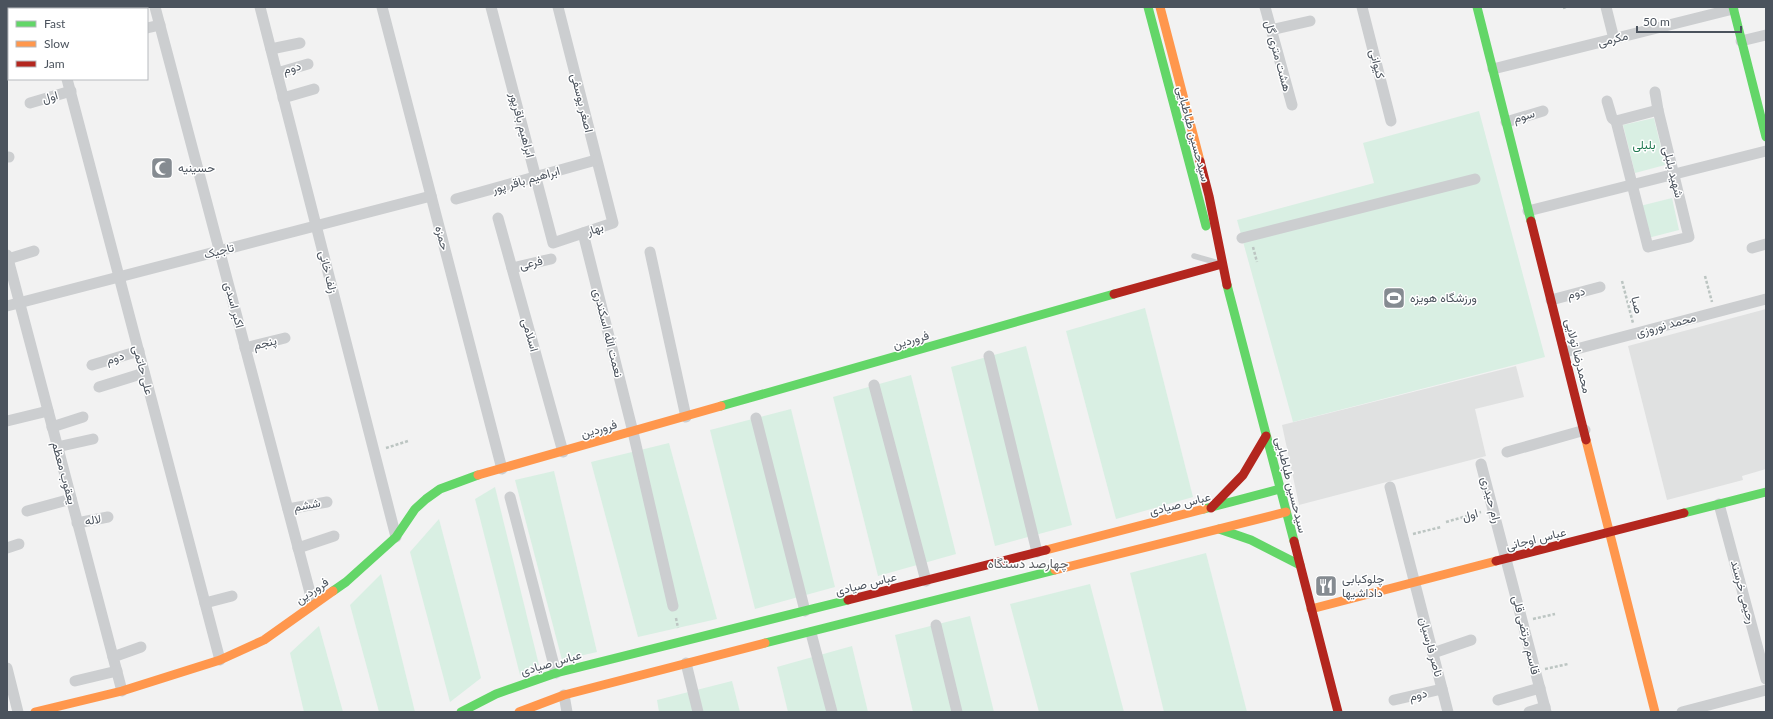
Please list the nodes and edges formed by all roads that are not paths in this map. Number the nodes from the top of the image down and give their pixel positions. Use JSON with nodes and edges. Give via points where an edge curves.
{"nodes":[{"id":1,"x":155,"y":7,"type":"edge"},
{"id":2,"x":260,"y":7,"type":"edge"},
{"id":3,"x":382,"y":7,"type":"edge"},
{"id":4,"x":491,"y":7,"type":"edge"},
{"id":5,"x":558,"y":7,"type":"edge"},
{"id":6,"x":1148,"y":7,"type":"edge"},
{"id":7,"x":1160,"y":7,"type":"edge"},
{"id":8,"x":1265,"y":7,"type":"edge"},
{"id":9,"x":1362,"y":7,"type":"edge"},
{"id":10,"x":1477,"y":7,"type":"edge"},
{"id":11,"x":1606,"y":7,"type":"edge"},
{"id":12,"x":1733,"y":8,"type":"edge"},
{"id":13,"x":1310,"y":21,"type":"dead end"},
{"id":14,"x":160,"y":25,"type":"junction"},
{"id":15,"x":148,"y":28,"type":"edge"},
{"id":16,"x":1271,"y":30,"type":"junction"},
{"id":17,"x":1766,"y":35,"type":"edge"},
{"id":18,"x":1614,"y":39,"type":"junction"},
{"id":19,"x":1741,"y":41,"type":"junction"},
{"id":20,"x":300,"y":43,"type":"dead end"},
{"id":21,"x":270,"y":49,"type":"junction"},
{"id":22,"x":308,"y":64,"type":"dead end"},
{"id":23,"x":1493,"y":69,"type":"junction"},
{"id":24,"x":277,"y":73,"type":"junction"},
{"id":25,"x":67,"y":80,"type":"edge"},
{"id":26,"x":314,"y":89,"type":"dead end"},
{"id":27,"x":71,"y":91,"type":"junction"},
{"id":28,"x":1655,"y":92,"type":"dead end"},
{"id":29,"x":283,"y":98,"type":"junction"},
{"id":30,"x":1607,"y":102,"type":"dead end"},
{"id":31,"x":30,"y":103,"type":"dead end"},
{"id":32,"x":1292,"y":105,"type":"dead end"},
{"id":33,"x":1658,"y":110,"type":"junction"},
{"id":34,"x":1542,"y":111,"type":"dead end"},
{"id":35,"x":1764,"y":119,"type":"edge"},
{"id":36,"x":1391,"y":121,"type":"dead end"},
{"id":37,"x":1616,"y":121,"type":"junction"},
{"id":38,"x":1506,"y":122,"type":"junction"},
{"id":39,"x":1766,"y":137,"type":"edge"},
{"id":40,"x":1766,"y":150,"type":"edge"},
{"id":41,"x":596,"y":160,"type":"junction"},
{"id":42,"x":1673,"y":174,"type":"junction"},
{"id":43,"x":535,"y":177,"type":"junction"},
{"id":44,"x":1475,"y":179,"type":"dead end"},
{"id":45,"x":1633,"y":184,"type":"junction"},
{"id":46,"x":431,"y":196,"type":"junction"},
{"id":47,"x":1209,"y":196,"type":"junction"},
{"id":48,"x":1198,"y":197,"type":"junction"},
{"id":49,"x":456,"y":199,"type":"dead end"},
{"id":50,"x":607,"y":199,"type":"joint"},
{"id":51,"x":1528,"y":211,"type":"junction"},
{"id":52,"x":498,"y":218,"type":"dead end"},
{"id":53,"x":316,"y":226,"type":"junction"},
{"id":54,"x":583,"y":234,"type":"junction"},
{"id":55,"x":1246,"y":238,"type":"road end"},
{"id":56,"x":552,"y":242,"type":"joint"},
{"id":57,"x":1766,"y":244,"type":"edge"},
{"id":58,"x":1752,"y":248,"type":"dead end"},
{"id":59,"x":220,"y":250,"type":"junction"},
{"id":60,"x":34,"y":251,"type":"dead end"},
{"id":61,"x":650,"y":252,"type":"dead end"},
{"id":62,"x":1194,"y":256,"type":"dead end"},
{"id":63,"x":8,"y":257,"type":"edge"},
{"id":64,"x":551,"y":259,"type":"dead end"},
{"id":65,"x":1222,"y":264,"type":"junction"},
{"id":66,"x":512,"y":268,"type":"junction"},
{"id":67,"x":119,"y":277,"type":"junction"},
{"id":68,"x":1600,"y":287,"type":"dead end"},
{"id":69,"x":1766,"y":299,"type":"edge"},
{"id":70,"x":1551,"y":300,"type":"junction"},
{"id":71,"x":20,"y":302,"type":"junction"},
{"id":72,"x":7,"y":306,"type":"edge"},
{"id":73,"x":285,"y":338,"type":"dead end"},
{"id":74,"x":245,"y":348,"type":"junction"},
{"id":75,"x":138,"y":351,"type":"junction"},
{"id":76,"x":1565,"y":352,"type":"junction"},
{"id":77,"x":989,"y":356,"type":"dead end"},
{"id":78,"x":92,"y":365,"type":"dead end"},
{"id":79,"x":144,"y":373,"type":"junction"},
{"id":80,"x":874,"y":386,"type":"dead end"},
{"id":81,"x":100,"y":387,"type":"dead end"},
{"id":82,"x":48,"y":411,"type":"junction"},
{"id":83,"x":83,"y":417,"type":"dead end"},
{"id":84,"x":686,"y":417,"type":"junction"},
{"id":85,"x":756,"y":418,"type":"dead end"},
{"id":86,"x":7,"y":421,"type":"edge"},
{"id":87,"x":52,"y":427,"type":"junction"},
{"id":88,"x":1584,"y":430,"type":"junction"},
{"id":89,"x":633,"y":432,"type":"junction"},
{"id":90,"x":1266,"y":436,"type":"junction"},
{"id":91,"x":93,"y":439,"type":"dead end"},
{"id":92,"x":57,"y":447,"type":"junction"},
{"id":93,"x":563,"y":452,"type":"junction"},
{"id":94,"x":1507,"y":452,"type":"dead end"},
{"id":95,"x":1481,"y":464,"type":"dead end"},
{"id":96,"x":502,"y":469,"type":"junction"},
{"id":97,"x":1390,"y":488,"type":"dead end"},
{"id":98,"x":1280,"y":489,"type":"junction"},
{"id":99,"x":1766,"y":492,"type":"edge"},
{"id":100,"x":510,"y":497,"type":"dead end"},
{"id":101,"x":71,"y":499,"type":"junction"},
{"id":102,"x":327,"y":502,"type":"dead end"},
{"id":103,"x":1719,"y":504,"type":"junction"},
{"id":104,"x":1210,"y":508,"type":"junction"},
{"id":105,"x":288,"y":509,"type":"junction"},
{"id":106,"x":27,"y":511,"type":"dead end"},
{"id":107,"x":1286,"y":512,"type":"junction"},
{"id":108,"x":108,"y":517,"type":"dead end"},
{"id":109,"x":77,"y":523,"type":"junction"},
{"id":110,"x":1216,"y":529,"type":"junction"},
{"id":111,"x":1610,"y":532,"type":"junction"},
{"id":112,"x":334,"y":536,"type":"dead end"},
{"id":113,"x":396,"y":537,"type":"junction"},
{"id":114,"x":19,"y":544,"type":"dead end"},
{"id":115,"x":7,"y":548,"type":"edge"},
{"id":116,"x":298,"y":548,"type":"junction"},
{"id":117,"x":1037,"y":552,"type":"junction"},
{"id":118,"x":1506,"y":559,"type":"junction"},
{"id":119,"x":1300,"y":565,"type":"junction"},
{"id":120,"x":926,"y":581,"type":"junction"},
{"id":121,"x":1415,"y":583,"type":"junction"},
{"id":122,"x":232,"y":596,"type":"dead end"},
{"id":123,"x":205,"y":603,"type":"junction"},
{"id":124,"x":313,"y":604,"type":"junction"},
{"id":125,"x":673,"y":606,"type":"road end"},
{"id":126,"x":1311,"y":609,"type":"junction"},
{"id":127,"x":805,"y":611,"type":"junction"},
{"id":128,"x":936,"y":625,"type":"dead end"},
{"id":129,"x":811,"y":633,"type":"junction"},
{"id":130,"x":1471,"y":640,"type":"dead end"},
{"id":131,"x":141,"y":647,"type":"dead end"},
{"id":132,"x":1433,"y":653,"type":"junction"},
{"id":133,"x":113,"y":657,"type":"junction"},
{"id":134,"x":220,"y":660,"type":"junction"},
{"id":135,"x":686,"y":663,"type":"junction"},
{"id":136,"x":7,"y":668,"type":"edge"},
{"id":137,"x":116,"y":671,"type":"junction"},
{"id":138,"x":556,"y":673,"type":"junction"},
{"id":139,"x":1766,"y":679,"type":"edge"},
{"id":140,"x":75,"y":680,"type":"dead end"},
{"id":141,"x":1540,"y":688,"type":"junction"},
{"id":142,"x":1442,"y":689,"type":"junction"},
{"id":143,"x":1766,"y":690,"type":"edge"},
{"id":144,"x":122,"y":692,"type":"junction"},
{"id":145,"x":564,"y":695,"type":"junction"},
{"id":146,"x":1394,"y":700,"type":"dead end"},
{"id":147,"x":1498,"y":700,"type":"dead end"},
{"id":148,"x":1545,"y":710,"type":"edge"},
{"id":149,"x":18,"y":712,"type":"edge"},
{"id":150,"x":35,"y":712,"type":"edge"},
{"id":151,"x":461,"y":712,"type":"edge"},
{"id":152,"x":519,"y":712,"type":"edge"},
{"id":153,"x":568,"y":712,"type":"edge"},
{"id":154,"x":698,"y":712,"type":"edge"},
{"id":155,"x":832,"y":712,"type":"edge"},
{"id":156,"x":957,"y":712,"type":"edge"},
{"id":157,"x":1338,"y":712,"type":"edge"},
{"id":158,"x":1448,"y":712,"type":"edge"},
{"id":159,"x":1529,"y":712,"type":"edge"},
{"id":160,"x":1655,"y":712,"type":"edge"},
{"id":161,"x":1682,"y":712,"type":"edge"}],
"edges":[{"from":1,"to":14,"type":"street","name":"اکبر اسدی"},
{"from":2,"to":21,"type":"street","name":"زلف خانی"},
{"from":3,"to":46,"type":"street","name":"حمزه"},
{"from":4,"to":43,"type":"street","name":"ابراهیم باقرپور"},
{"from":5,"to":41,"type":"street","name":"اصغر یوسفی"},
{"from":6,"to":48,"type":"street","name":"سیدحسین طباطبایی"},
{"from":7,"to":47,"type":"street","name":"سیدحسین طباطبایی"},
{"from":8,"to":16,"type":"street","name":"هشت متری گل"},
{"from":9,"to":36,"type":"street","name":"کیوانی"},
{"from":10,"to":23,"type":"street","name":"محمدرضا تولایی"},
{"from":11,"to":18,"type":"street"},
{"from":12,"to":18,"type":"street","name":"مکرمی"},
{"from":12,"to":19,"type":"street"},
{"from":13,"to":16,"type":"street"},
{"from":14,"to":15,"type":"street"},
{"from":14,"to":59,"type":"street","name":"اکبر اسدی"},
{"from":16,"to":32,"type":"street","name":"هشت متری گل"},
{"from":17,"to":19,"type":"street"},
{"from":18,"to":23,"type":"street","name":"مکرمی"},
{"from":19,"to":35,"type":"street"},
{"from":20,"to":21,"type":"street"},
{"from":21,"to":24,"type":"street","name":"زلف خانی"},
{"from":22,"to":24,"type":"street","name":"دوم"},
{"from":23,"to":38,"type":"street","name":"محمدرضا تولایی"},
{"from":24,"to":29,"type":"street","name":"زلف خانی"},
{"from":25,"to":27,"type":"street","name":"علی حاتمی"},
{"from":26,"to":29,"type":"street"},
{"from":27,"to":31,"type":"street","name":"اول"},
{"from":27,"to":67,"type":"street","name":"علی حاتمی"},
{"from":28,"to":33,"type":"street"},
{"from":29,"to":53,"type":"street","name":"زلف خانی"},
{"from":30,"to":37,"type":"street","via":[[1612,118]]},
{"from":33,"to":37,"type":"street"},
{"from":33,"to":42,"type":"street","name":"شهید بلبلی"},
{"from":34,"to":38,"type":"street","name":"سوم"},
{"from":35,"to":39,"type":"street"},
{"from":37,"to":45,"type":"street","name":"شهید بلبلی"},
{"from":38,"to":51,"type":"street","name":"محمدرضا تولایی"},
{"from":40,"to":42,"type":"street"},
{"from":41,"to":43,"type":"street","name":"ابراهیم باقر پور"},
{"from":41,"to":50,"type":"street","name":"اصغر یوسفی"},
{"from":42,"to":45,"type":"street"},
{"from":42,"to":45,"type":"street","name":"شهید بلبلی","via":[[1688,237],[1648,247]]},
{"from":43,"to":49,"type":"street","name":"ابراهیم باقر پور"},
{"from":43,"to":56,"type":"street","name":"ابراهیم باقرپور"},
{"from":44,"to":55,"type":"street"},
{"from":45,"to":51,"type":"street"},
{"from":46,"to":53,"type":"street","name":"تاجیک"},
{"from":46,"to":96,"type":"street","name":"حمزه"},
{"from":47,"to":48,"type":"street","via":[[1203,201]]},
{"from":47,"to":65,"type":"street","name":"سیدحسین طباطبایی"},
{"from":48,"to":65,"type":"street","name":"سیدحسین طباطبایی","via":[[1206,226]]},
{"from":50,"to":54,"type":"street","name":"بهار","via":[[613,223]]},
{"from":51,"to":70,"type":"street","name":"محمدرضا تولایی"},
{"from":52,"to":66,"type":"street","name":"اسلامی"},
{"from":53,"to":59,"type":"street","name":"تاجیک"},
{"from":53,"to":113,"type":"street","name":"زلف خانی"},
{"from":54,"to":56,"type":"street","name":"بهار"},
{"from":54,"to":89,"type":"street","name":"نعمت الله اسکندری"},
{"from":57,"to":58,"type":"street"},
{"from":59,"to":67,"type":"street","name":"تاجیک"},
{"from":59,"to":74,"type":"street","name":"اکبر اسدی"},
{"from":60,"to":63,"type":"street"},
{"from":61,"to":84,"type":"street"},
{"from":62,"to":65,"type":"lane"},
{"from":63,"to":71,"type":"street","name":"یعقوب معظم"},
{"from":64,"to":66,"type":"street","name":"فرعی"},
{"from":65,"to":84,"type":"street","name":"فروردین"},
{"from":65,"to":90,"type":"street","name":"سیدحسین طباطبایی"},
{"from":66,"to":93,"type":"street","name":"اسلامی"},
{"from":67,"to":71,"type":"street","name":"تاجیک"},
{"from":67,"to":75,"type":"street","name":"علی حاتمی"},
{"from":68,"to":70,"type":"street","name":"دوم"},
{"from":69,"to":76,"type":"street","name":"محمد نوروزی"},
{"from":70,"to":76,"type":"street","name":"محمدرضا تولایی"},
{"from":71,"to":72,"type":"street","name":"تاجیک"},
{"from":71,"to":82,"type":"street","name":"یعقوب معظم"},
{"from":73,"to":74,"type":"street","name":"پنجم"},
{"from":74,"to":105,"type":"street","name":"اکبر اسدی"},
{"from":75,"to":78,"type":"street","name":"دوم"},
{"from":75,"to":79,"type":"street","name":"علی حاتمی"},
{"from":76,"to":88,"type":"street","name":"محمدرضا تولایی"},
{"from":77,"to":117,"type":"street"},
{"from":79,"to":81,"type":"street"},
{"from":79,"to":123,"type":"street","name":"علی حاتمی"},
{"from":80,"to":120,"type":"street"},
{"from":82,"to":86,"type":"street"},
{"from":82,"to":87,"type":"street","name":"یعقوب معظم"},
{"from":83,"to":87,"type":"street"},
{"from":84,"to":89,"type":"street","name":"فروردین"},
{"from":85,"to":127,"type":"street"},
{"from":87,"to":92,"type":"street","name":"یعقوب معظم"},
{"from":88,"to":94,"type":"street"},
{"from":88,"to":111,"type":"street","name":"محمدرضا تولایی"},
{"from":89,"to":93,"type":"street","name":"فروردین"},
{"from":89,"to":125,"type":"street","name":"نعمت الله اسکندری"},
{"from":90,"to":98,"type":"street","name":"سیدحسین طباطبایی"},
{"from":90,"to":104,"type":"street","via":[[1243,475]]},
{"from":91,"to":92,"type":"street"},
{"from":92,"to":101,"type":"street","name":"یعقوب معظم"},
{"from":93,"to":96,"type":"street","name":"فروردین"},
{"from":95,"to":118,"type":"street","name":"رام حیدری"},
{"from":96,"to":113,"type":"street","name":"فروردین","via":[[466,478],[440,489],[415,509]]},
{"from":97,"to":121,"type":"street","name":"ناصر فارسیان"},
{"from":98,"to":104,"type":"street","name":"عباس صیادی"},
{"from":98,"to":107,"type":"street","name":"سیدحسین طباطبایی"},
{"from":99,"to":103,"type":"street","name":"عباس اوجانی"},
{"from":100,"to":138,"type":"street"},
{"from":101,"to":106,"type":"street"},
{"from":101,"to":109,"type":"street","name":"یعقوب معظم"},
{"from":102,"to":105,"type":"street","name":"ششم"},
{"from":103,"to":111,"type":"street","name":"عباس اوجانی"},
{"from":103,"to":139,"type":"street","name":"رحیمی خرسند"},
{"from":104,"to":117,"type":"street","name":"عباس صیادی"},
{"from":105,"to":116,"type":"street","name":"اکبر اسدی"},
{"from":107,"to":110,"type":"street"},
{"from":107,"to":119,"type":"street","name":"سیدحسین طباطبایی"},
{"from":108,"to":109,"type":"street","name":"لاله"},
{"from":109,"to":133,"type":"street","name":"یعقوب معظم"},
{"from":110,"to":119,"type":"street","via":[[1240,535]]},
{"from":110,"to":129,"type":"street"},
{"from":111,"to":118,"type":"street","name":"عباس اوجانی"},
{"from":111,"to":160,"type":"street","name":"محمدرضا تولایی"},
{"from":112,"to":116,"type":"street"},
{"from":113,"to":124,"type":"street","name":"فروردین","via":[[346,582]]},
{"from":114,"to":115,"type":"street"},
{"from":116,"to":124,"type":"street","name":"اکبر اسدی"},
{"from":117,"to":120,"type":"street","name":"عباس صیادی"},
{"from":118,"to":121,"type":"street","name":"عباس اوجانی"},
{"from":118,"to":141,"type":"street","name":"قاسم مرتضی قلی"},
{"from":119,"to":126,"type":"street","name":"سیدحسین طباطبایی"},
{"from":120,"to":127,"type":"street","name":"عباس صیادی"},
{"from":121,"to":126,"type":"street","name":"عباس اوجانی"},
{"from":121,"to":132,"type":"street","name":"ناصر فارسیان"},
{"from":122,"to":123,"type":"street"},
{"from":123,"to":134,"type":"street","name":"علی حاتمی"},
{"from":124,"to":134,"type":"street","name":"فروردین","via":[[264,640]]},
{"from":126,"to":157,"type":"street","name":"سیدحسین طباطبایی"},
{"from":127,"to":138,"type":"street","name":"عباس صیادی"},
{"from":128,"to":156,"type":"street"},
{"from":129,"to":135,"type":"street"},
{"from":129,"to":155,"type":"street"},
{"from":130,"to":132,"type":"street"},
{"from":131,"to":133,"type":"street"},
{"from":132,"to":142,"type":"street","name":"ناصر فارسیان"},
{"from":133,"to":137,"type":"street","name":"یعقوب معظم"},
{"from":134,"to":144,"type":"street","name":"فروردین"},
{"from":135,"to":145,"type":"street"},
{"from":135,"to":154,"type":"street"},
{"from":136,"to":149,"type":"street"},
{"from":137,"to":140,"type":"street"},
{"from":137,"to":144,"type":"street","name":"یعقوب معظم"},
{"from":138,"to":151,"type":"street","name":"عباس صیادی","via":[[497,692]]},
{"from":141,"to":147,"type":"street"},
{"from":141,"to":148,"type":"street","name":"قاسم مرتضی قلی"},
{"from":142,"to":146,"type":"street","name":"دوم"},
{"from":142,"to":158,"type":"street","name":"ناصر فارسیان"},
{"from":143,"to":161,"type":"street"},
{"from":144,"to":150,"type":"street","name":"فروردین"},
{"from":145,"to":152,"type":"street"},
{"from":145,"to":153,"type":"street"},
{"from":148,"to":159,"type":"street"}]}
